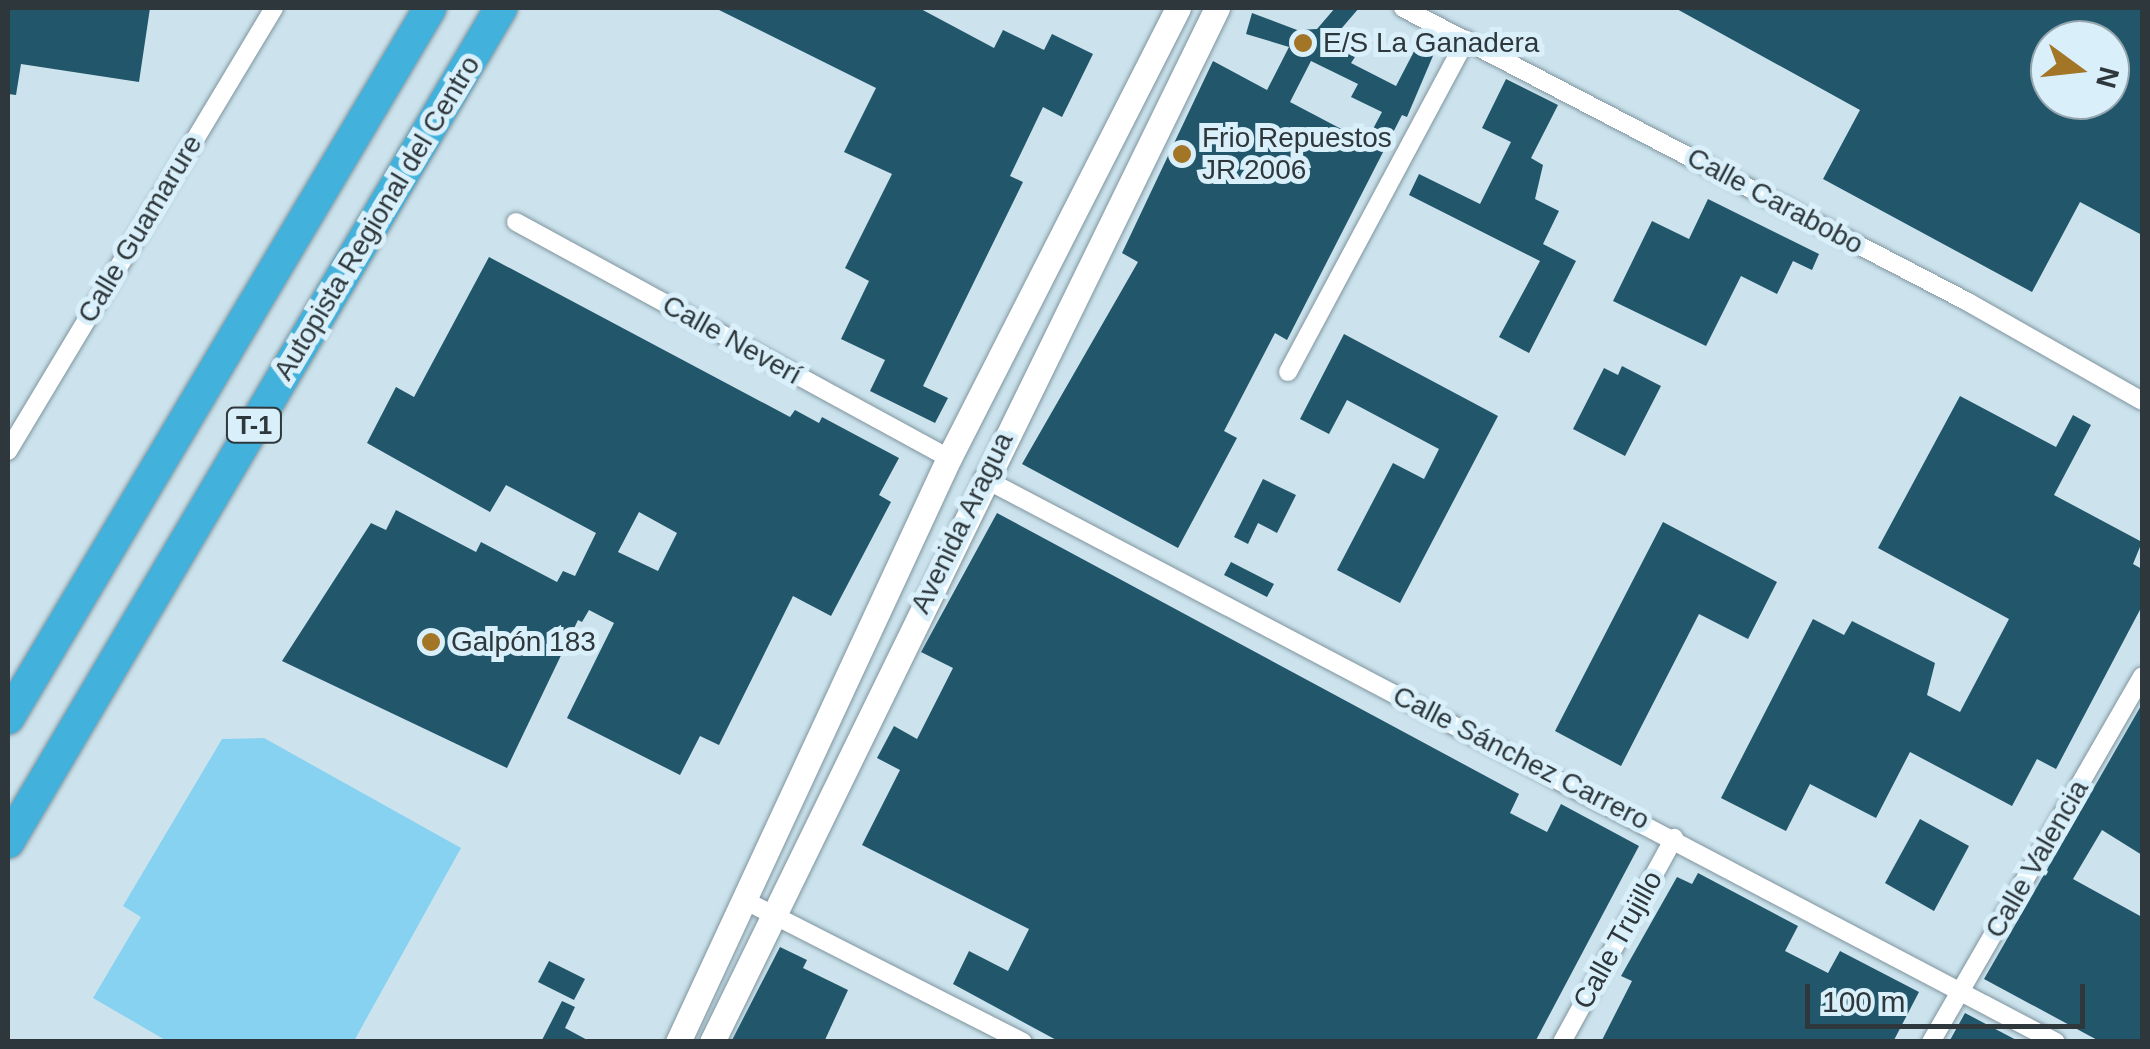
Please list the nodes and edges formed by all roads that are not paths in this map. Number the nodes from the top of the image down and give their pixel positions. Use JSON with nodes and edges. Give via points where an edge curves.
{"nodes":[{"id":1,"x":274,"y":8,"type":"edge"},
{"id":2,"x":430,"y":8,"type":"edge"},
{"id":3,"x":501,"y":8,"type":"edge"},
{"id":4,"x":1154,"y":8,"type":"edge"},
{"id":5,"x":1178,"y":8,"type":"edge"},
{"id":6,"x":1217,"y":8,"type":"edge"},
{"id":7,"x":1404,"y":8,"type":"edge"},
{"id":8,"x":1466,"y":40,"type":"junction"},
{"id":9,"x":1161,"y":45,"type":"junction"},
{"id":10,"x":516,"y":222,"type":"dead end"},
{"id":11,"x":1288,"y":372,"type":"dead end"},
{"id":12,"x":2142,"y":401,"type":"edge"},
{"id":13,"x":8,"y":450,"type":"edge"},
{"id":14,"x":948,"y":458,"type":"junction"},
{"id":15,"x":983,"y":478,"type":"junction"},
{"id":16,"x":2142,"y":676,"type":"edge"},
{"id":17,"x":8,"y":718,"type":"edge"},
{"id":18,"x":1674,"y":838,"type":"junction"},
{"id":19,"x":8,"y":842,"type":"edge"},
{"id":20,"x":744,"y":900,"type":"junction"},
{"id":21,"x":771,"y":913,"type":"junction"},
{"id":22,"x":1961,"y":992,"type":"junction"},
{"id":23,"x":678,"y":1042,"type":"edge"},
{"id":24,"x":712,"y":1042,"type":"edge"},
{"id":25,"x":1022,"y":1042,"type":"edge"},
{"id":26,"x":1562,"y":1042,"type":"edge"},
{"id":27,"x":1932,"y":1042,"type":"edge"},
{"id":28,"x":2056,"y":1042,"type":"edge"}],
"edges":[{"from":1,"to":13,"type":"street","name":"Calle Guamarure"},
{"from":2,"to":17,"type":"highway","number":"T-1"},
{"from":3,"to":19,"type":"highway","name":"Autopista Regional del Centro","number":"T-1"},
{"from":4,"to":9,"type":"street"},
{"from":5,"to":9,"type":"street","name":"Avenida Aragua"},
{"from":6,"to":15,"type":"street","name":"Avenida Aragua"},
{"from":7,"to":8,"type":"street","name":"Calle Carabobo"},
{"from":8,"to":11,"type":"street"},
{"from":8,"to":12,"type":"street","name":"Calle Carabobo","via":[[1968,302]]},
{"from":9,"to":14,"type":"street","name":"Avenida Aragua"},
{"from":10,"to":14,"type":"street","name":"Calle Neverí"},
{"from":14,"to":20,"type":"street","name":"Avenida Aragua"},
{"from":15,"to":18,"type":"street","name":"Calle Sánchez Carrero"},
{"from":15,"to":21,"type":"street","name":"Avenida Aragua"},
{"from":16,"to":22,"type":"street","name":"Calle Valencia"},
{"from":18,"to":22,"type":"street","name":"Calle Sánchez Carrero"},
{"from":18,"to":26,"type":"street","name":"Calle Trujillo"},
{"from":20,"to":21,"type":"street"},
{"from":20,"to":23,"type":"street","name":"Avenida Aragua"},
{"from":21,"to":24,"type":"street","name":"Avenida Aragua"},
{"from":21,"to":25,"type":"street"},
{"from":22,"to":27,"type":"street","name":"Calle Valencia"},
{"from":22,"to":28,"type":"street","name":"Calle Sánchez Carrero"}]}
